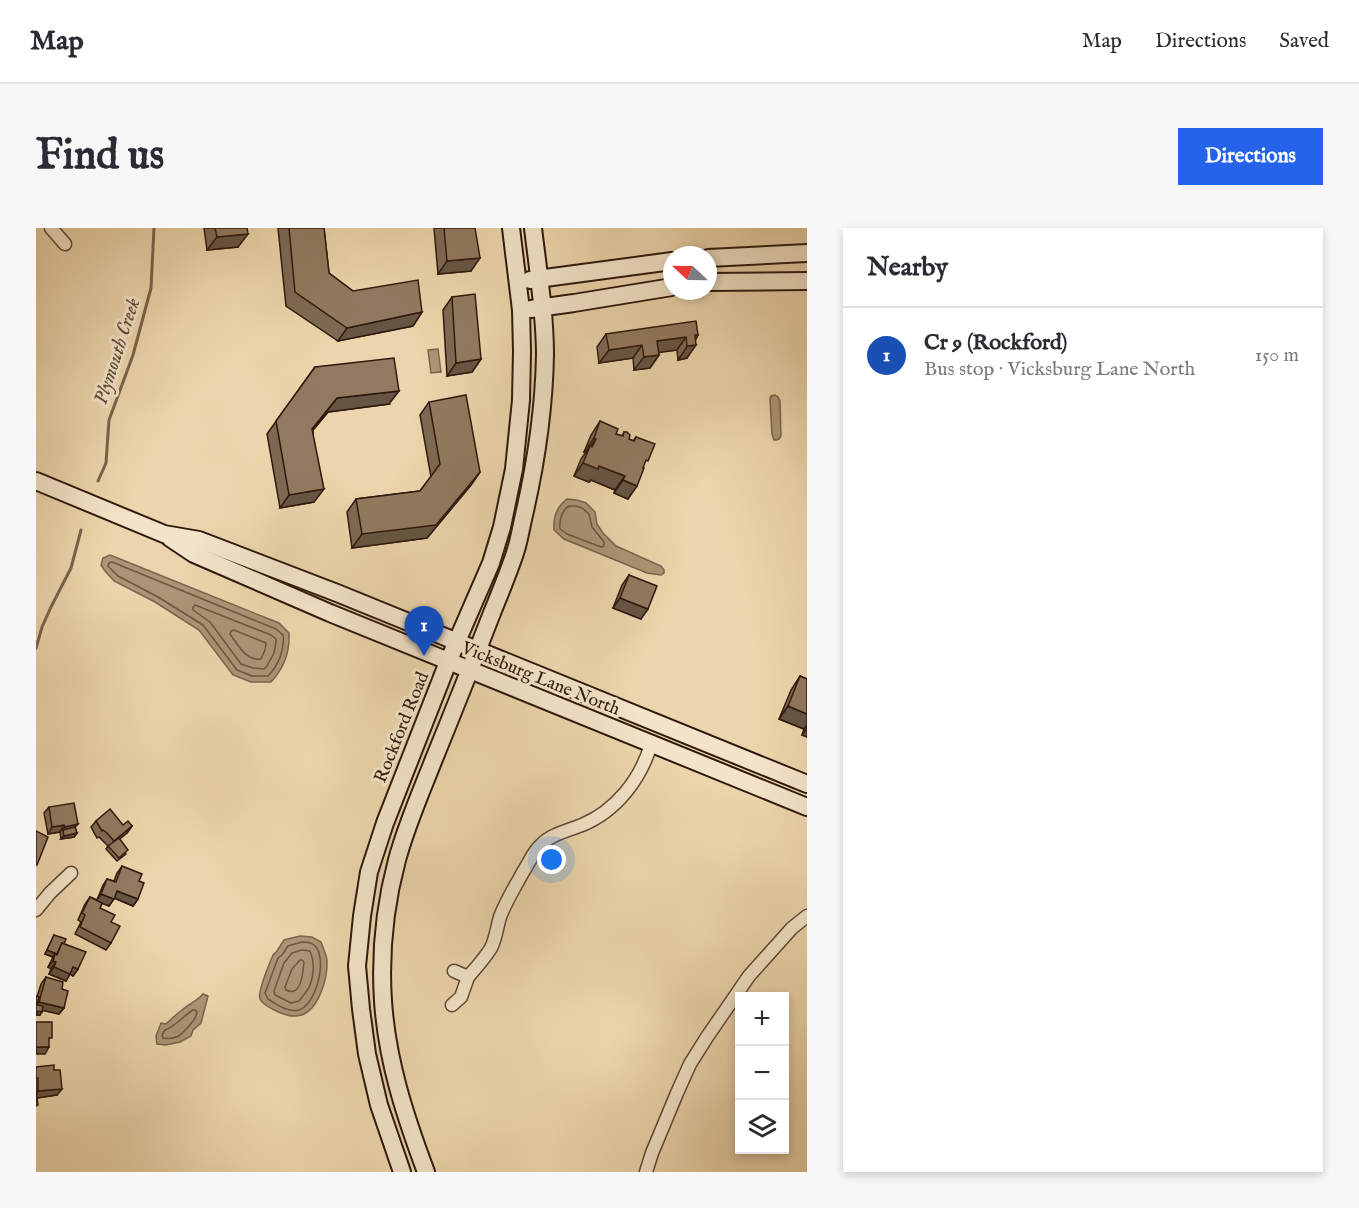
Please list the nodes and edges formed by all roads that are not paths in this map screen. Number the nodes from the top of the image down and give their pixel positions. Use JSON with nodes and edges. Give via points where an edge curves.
{"nodes":[{"id":1,"x":51,"y":228,"type":"edge"},
{"id":2,"x":511,"y":228,"type":"edge"},
{"id":3,"x":534,"y":228,"type":"edge"},
{"id":4,"x":65,"y":244,"type":"dead end"},
{"id":5,"x":807,"y":253,"type":"edge"},
{"id":6,"x":717,"y":258,"type":"edge"},
{"id":7,"x":663,"y":262,"type":"edge"},
{"id":8,"x":539,"y":279,"type":"junction"},
{"id":9,"x":807,"y":280,"type":"edge"},
{"id":10,"x":518,"y":281,"type":"junction"},
{"id":11,"x":717,"y":282,"type":"edge"},
{"id":12,"x":663,"y":288,"type":"edge"},
{"id":13,"x":542,"y":307,"type":"junction"},
{"id":14,"x":521,"y":310,"type":"junction"},
{"id":15,"x":36,"y":481,"type":"edge"},
{"id":16,"x":164,"y":534,"type":"junction"},
{"id":17,"x":457,"y":642,"type":"junction"},
{"id":18,"x":477,"y":650,"type":"junction"},
{"id":19,"x":448,"y":662,"type":"junction"},
{"id":20,"x":470,"y":670,"type":"junction"},
{"id":21,"x":651,"y":744,"type":"junction"},
{"id":22,"x":807,"y":784,"type":"edge"},
{"id":23,"x":807,"y":807,"type":"edge"},
{"id":24,"x":71,"y":873,"type":"dead end"},
{"id":25,"x":36,"y":910,"type":"edge"},
{"id":26,"x":807,"y":916,"type":"edge"},
{"id":27,"x":454,"y":971,"type":"dead end"},
{"id":28,"x":468,"y":976,"type":"junction"},
{"id":29,"x":452,"y":1005,"type":"dead end"},
{"id":30,"x":402,"y":1172,"type":"edge"},
{"id":31,"x":426,"y":1172,"type":"edge"},
{"id":32,"x":646,"y":1172,"type":"edge"}],
"edges":[{"from":1,"to":4,"type":"street"},
{"from":2,"to":10,"type":"main road","name":"Rockford Road"},
{"from":3,"to":8,"type":"main road"},
{"from":5,"to":6,"type":"main road"},
{"from":7,"to":8,"type":"main road"},
{"from":8,"to":10,"type":"main road"},
{"from":8,"to":13,"type":"main road"},
{"from":9,"to":11,"type":"main road"},
{"from":10,"to":14,"type":"main road","name":"Rockford Road"},
{"from":12,"to":13,"type":"main road"},
{"from":13,"to":14,"type":"main road"},
{"from":13,"to":18,"type":"main road","via":[[543,400],[532,479],[515,553]]},
{"from":14,"to":17,"type":"main road","name":"Rockford Road","via":[[521,400],[514,469],[502,527]]},
{"from":15,"to":16,"type":"main road","name":"Vicksburg Lane North"},
{"from":16,"to":17,"type":"main road","name":"Vicksburg Lane North","via":[[199,540]]},
{"from":16,"to":19,"type":"main road","name":"Vicksburg Lane North","via":[[194,554]]},
{"from":17,"to":18,"type":"main road","name":"Vicksburg Lane North"},
{"from":17,"to":19,"type":"main road","name":"Rockford Road"},
{"from":18,"to":20,"type":"main road"},
{"from":18,"to":22,"type":"main road","name":"Vicksburg Lane North"},
{"from":19,"to":20,"type":"main road","name":"Vicksburg Lane North"},
{"from":19,"to":30,"type":"main road","name":"Rockford Road","via":[[369,872],[357,966],[367,1054]]},
{"from":20,"to":21,"type":"main road","name":"Vicksburg Lane North"},
{"from":20,"to":31,"type":"main road","via":[[397,860],[383,954],[386,1032],[395,1079]]},
{"from":21,"to":23,"type":"main road","name":"Vicksburg Lane North"},
{"from":21,"to":28,"type":"street","via":[[635,780],[604,813],[550,837],[540,846],[508,897],[491,947]]},
{"from":24,"to":25,"type":"street"},
{"from":26,"to":32,"type":"street","via":[[749,976],[690,1064]]},
{"from":27,"to":28,"type":"street"},
{"from":28,"to":29,"type":"street","via":[[461,997]]}]}
